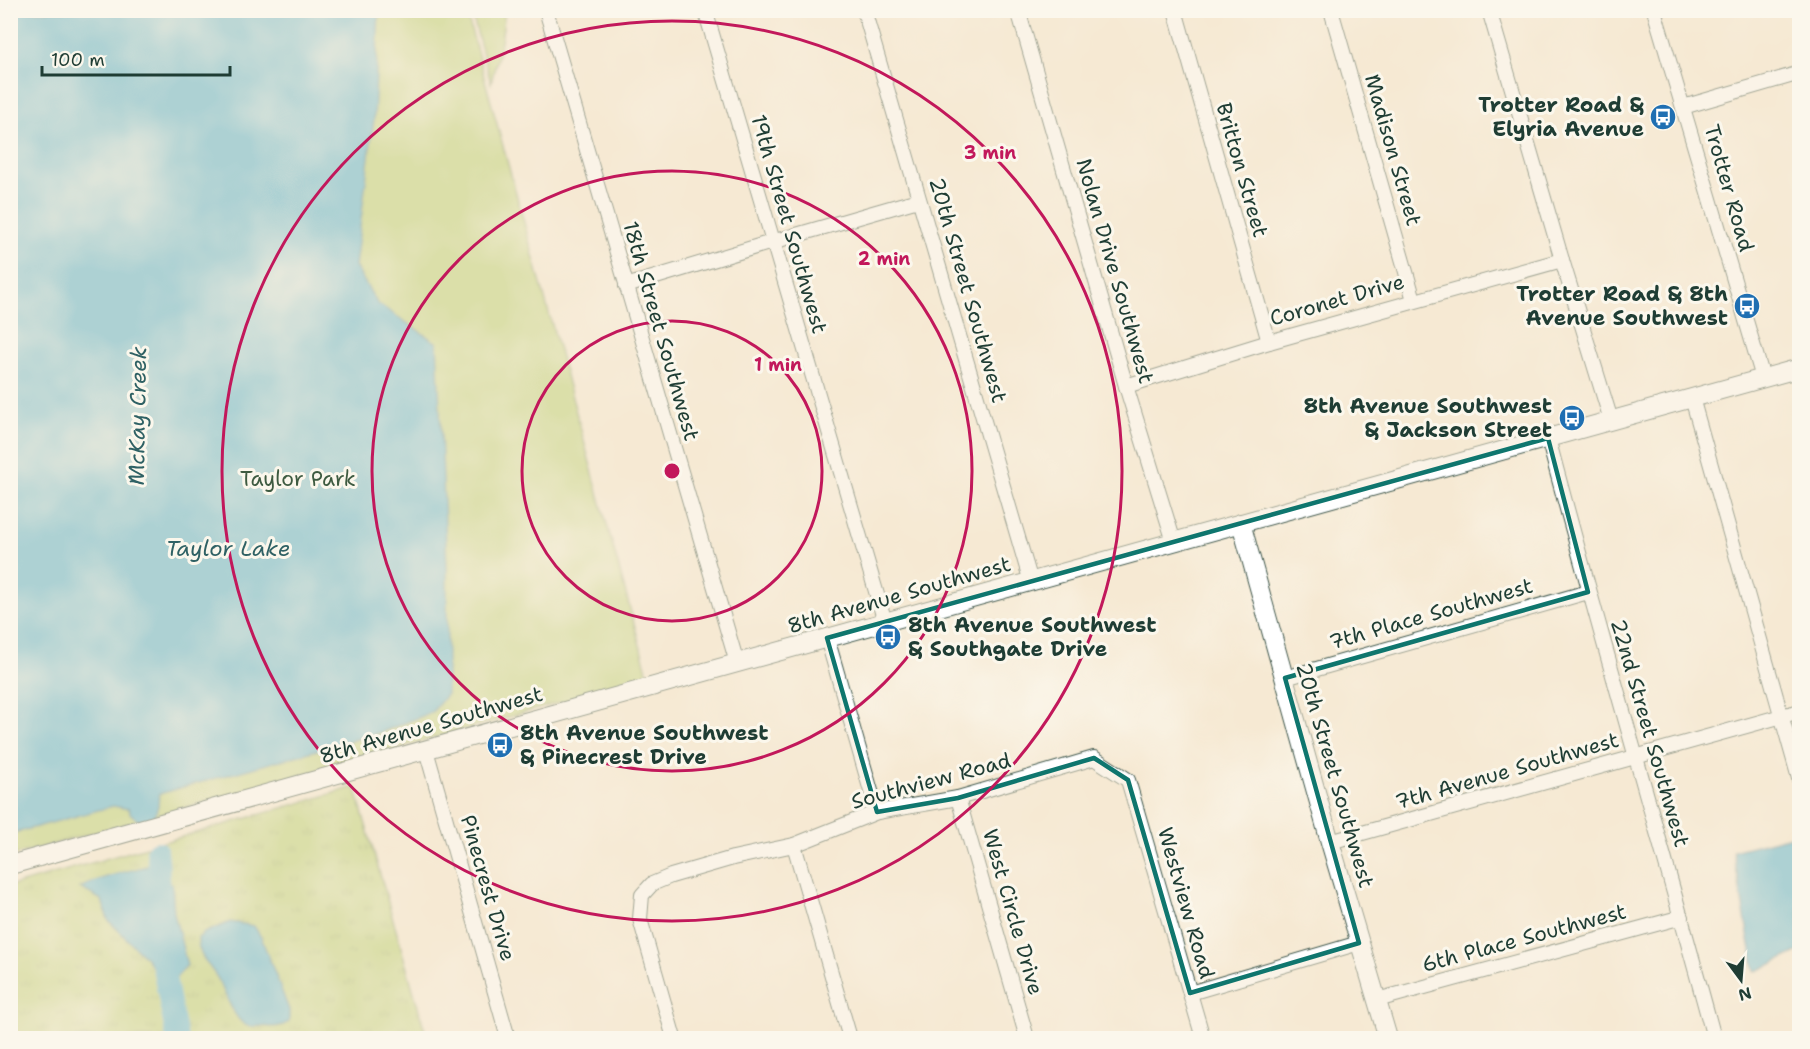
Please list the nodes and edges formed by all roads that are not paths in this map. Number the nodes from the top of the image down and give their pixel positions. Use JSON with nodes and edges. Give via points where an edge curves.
{"nodes":[{"id":1,"x":546,"y":10,"type":"edge"},
{"id":2,"x":705,"y":10,"type":"edge"},
{"id":3,"x":864,"y":10,"type":"edge"},
{"id":4,"x":1018,"y":10,"type":"edge"},
{"id":5,"x":1175,"y":10,"type":"edge"},
{"id":6,"x":1331,"y":10,"type":"edge"},
{"id":7,"x":1490,"y":10,"type":"edge"},
{"id":8,"x":1654,"y":10,"type":"edge"},
{"id":9,"x":1800,"y":73,"type":"edge"},
{"id":10,"x":1683,"y":106,"type":"junction"},
{"id":11,"x":918,"y":201,"type":"junction"},
{"id":12,"x":772,"y":242,"type":"junction"},
{"id":13,"x":1562,"y":260,"type":"junction"},
{"id":14,"x":626,"y":286,"type":"junction"},
{"id":15,"x":1414,"y":300,"type":"junction"},
{"id":16,"x":1269,"y":342,"type":"junction"},
{"id":17,"x":1800,"y":368,"type":"edge"},
{"id":18,"x":1763,"y":378,"type":"junction"},
{"id":19,"x":1126,"y":386,"type":"junction"},
{"id":20,"x":1692,"y":398,"type":"junction"},
{"id":21,"x":1611,"y":420,"type":"junction"},
{"id":22,"x":1548,"y":438,"type":"junction"},
{"id":23,"x":1241,"y":523,"type":"junction"},
{"id":24,"x":1174,"y":542,"type":"junction"},
{"id":25,"x":1031,"y":582,"type":"junction"},
{"id":26,"x":1588,"y":592,"type":"junction"},
{"id":27,"x":885,"y":622,"type":"junction"},
{"id":28,"x":828,"y":638,"type":"junction"},
{"id":29,"x":737,"y":663,"type":"junction"},
{"id":30,"x":1285,"y":678,"type":"junction"},
{"id":31,"x":1800,"y":711,"type":"edge"},
{"id":32,"x":1781,"y":716,"type":"junction"},
{"id":33,"x":426,"y":750,"type":"junction"},
{"id":34,"x":1635,"y":756,"type":"junction"},
{"id":35,"x":1128,"y":780,"type":"joint"},
{"id":36,"x":1800,"y":782,"type":"edge"},
{"id":37,"x":958,"y":798,"type":"junction"},
{"id":38,"x":878,"y":812,"type":"junction"},
{"id":39,"x":1330,"y":842,"type":"junction"},
{"id":40,"x":794,"y":845,"type":"junction"},
{"id":41,"x":10,"y":865,"type":"edge"},
{"id":42,"x":1682,"y":917,"type":"junction"},
{"id":43,"x":1359,"y":943,"type":"junction"},
{"id":44,"x":1190,"y":993,"type":"junction"},
{"id":45,"x":1377,"y":1000,"type":"junction"},
{"id":46,"x":508,"y":1038,"type":"edge"},
{"id":47,"x":674,"y":1038,"type":"edge"},
{"id":48,"x":850,"y":1038,"type":"edge"},
{"id":49,"x":1027,"y":1038,"type":"edge"},
{"id":50,"x":1203,"y":1038,"type":"edge"},
{"id":51,"x":1388,"y":1038,"type":"edge"},
{"id":52,"x":1714,"y":1038,"type":"edge"}],
"edges":[{"from":1,"to":14,"type":"street","name":"18th Street Southwest"},
{"from":2,"to":12,"type":"street","name":"19th Street Southwest"},
{"from":3,"to":11,"type":"street","name":"20th Street Southwest"},
{"from":4,"to":19,"type":"street","name":"Nolan Drive Southwest"},
{"from":5,"to":16,"type":"street","name":"Britton Street"},
{"from":6,"to":15,"type":"street","name":"Madison Street"},
{"from":7,"to":13,"type":"street"},
{"from":8,"to":10,"type":"street","name":"Trotter Road"},
{"from":9,"to":10,"type":"street"},
{"from":10,"to":18,"type":"street","name":"Trotter Road"},
{"from":11,"to":12,"type":"street"},
{"from":11,"to":25,"type":"street","name":"20th Street Southwest"},
{"from":12,"to":14,"type":"street"},
{"from":12,"to":27,"type":"street","name":"19th Street Southwest"},
{"from":13,"to":15,"type":"street","name":"Coronet Drive"},
{"from":13,"to":21,"type":"street"},
{"from":14,"to":29,"type":"street","name":"18th Street Southwest"},
{"from":15,"to":16,"type":"street","name":"Coronet Drive"},
{"from":16,"to":19,"type":"street","name":"Coronet Drive"},
{"from":17,"to":18,"type":"street","name":"8th Avenue Southwest"},
{"from":18,"to":20,"type":"street","name":"8th Avenue Southwest"},
{"from":19,"to":24,"type":"street","name":"Nolan Drive Southwest"},
{"from":20,"to":21,"type":"street","name":"8th Avenue Southwest"},
{"from":20,"to":32,"type":"street"},
{"from":21,"to":22,"type":"street","name":"8th Avenue Southwest"},
{"from":22,"to":23,"type":"street","name":"8th Avenue Southwest"},
{"from":22,"to":26,"type":"street","name":"22nd Street Southwest"},
{"from":23,"to":24,"type":"street","name":"8th Avenue Southwest"},
{"from":23,"to":30,"type":"street","name":"20th Street Southwest"},
{"from":24,"to":25,"type":"street","name":"8th Avenue Southwest"},
{"from":25,"to":27,"type":"street","name":"8th Avenue Southwest"},
{"from":26,"to":30,"type":"street","name":"7th Place Southwest"},
{"from":26,"to":34,"type":"street","name":"22nd Street Southwest"},
{"from":27,"to":28,"type":"street","name":"8th Avenue Southwest"},
{"from":28,"to":29,"type":"street","name":"8th Avenue Southwest"},
{"from":28,"to":38,"type":"street"},
{"from":29,"to":33,"type":"street","name":"8th Avenue Southwest"},
{"from":30,"to":39,"type":"street","name":"20th Street Southwest"},
{"from":31,"to":32,"type":"street","name":"7th Avenue Southwest"},
{"from":32,"to":34,"type":"street","name":"7th Avenue Southwest"},
{"from":32,"to":36,"type":"street"},
{"from":33,"to":41,"type":"street","name":"8th Avenue Southwest"},
{"from":33,"to":46,"type":"street","name":"Pinecrest Drive"},
{"from":34,"to":39,"type":"street","name":"7th Avenue Southwest"},
{"from":34,"to":42,"type":"street","name":"22nd Street Southwest"},
{"from":35,"to":37,"type":"street","name":"Southview Road","via":[[1094,758]]},
{"from":35,"to":44,"type":"street","name":"Westview Road"},
{"from":37,"to":38,"type":"street","name":"Southview Road"},
{"from":37,"to":49,"type":"street","name":"West Circle Drive"},
{"from":38,"to":40,"type":"street","name":"Southview Road"},
{"from":39,"to":43,"type":"street","name":"20th Street Southwest"},
{"from":40,"to":47,"type":"street","name":"Southview Road","via":[[671,876],[652,884],[642,896],[640,919]]},
{"from":40,"to":48,"type":"street"},
{"from":42,"to":45,"type":"street","name":"6th Place Southwest"},
{"from":42,"to":52,"type":"street","name":"22nd Street Southwest"},
{"from":43,"to":44,"type":"street"},
{"from":43,"to":45,"type":"street","name":"20th Street Southwest"},
{"from":44,"to":50,"type":"street","name":"Westview Road"},
{"from":45,"to":51,"type":"street","name":"20th Street Southwest"}]}
